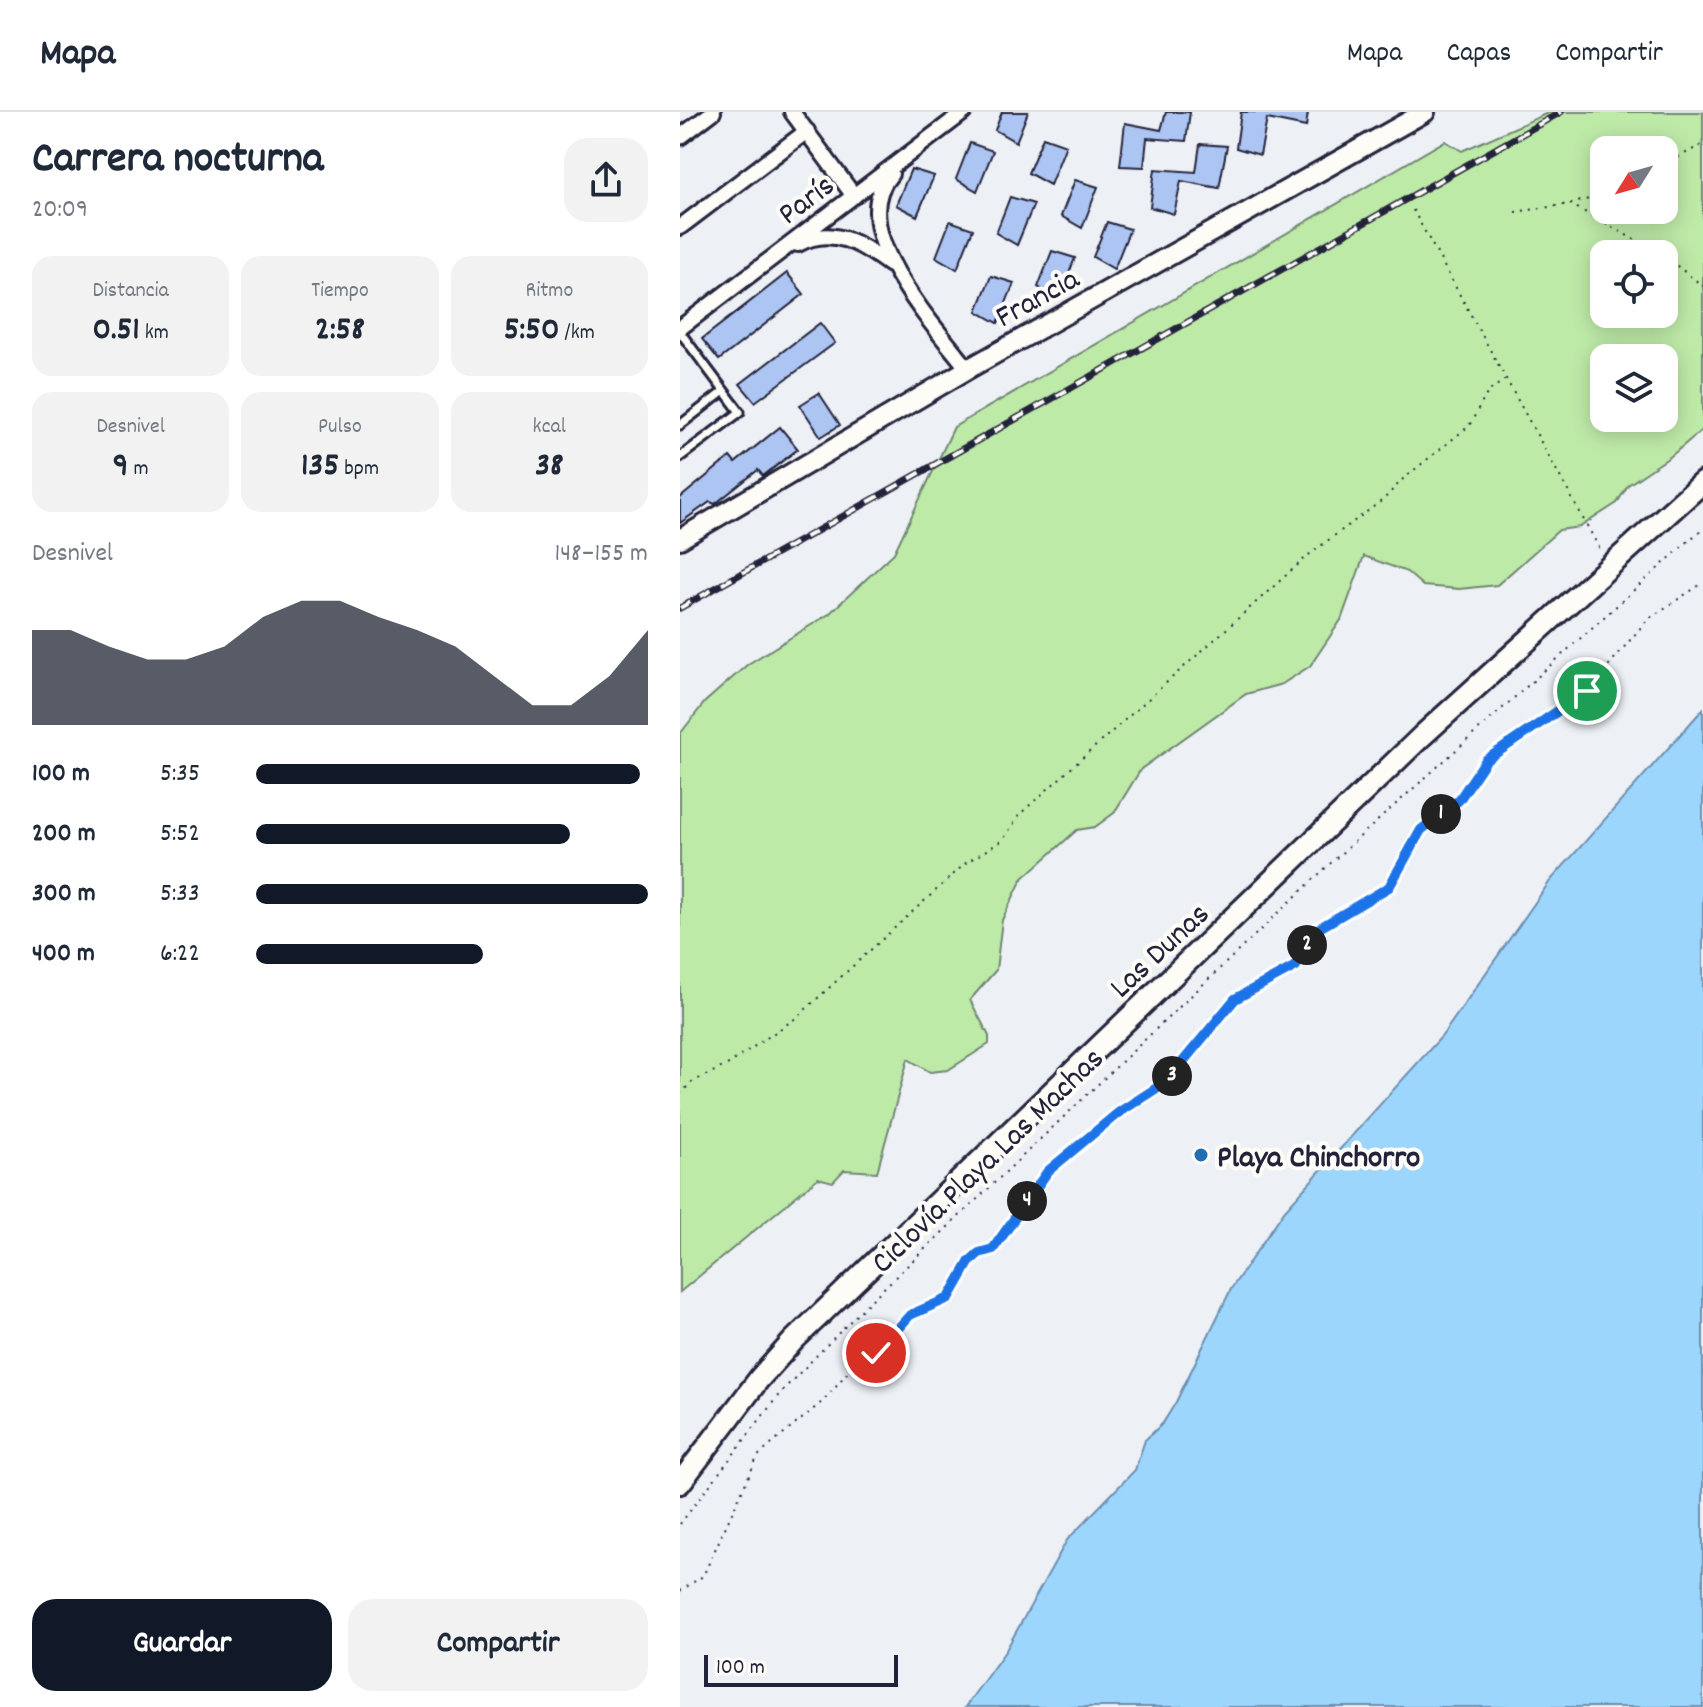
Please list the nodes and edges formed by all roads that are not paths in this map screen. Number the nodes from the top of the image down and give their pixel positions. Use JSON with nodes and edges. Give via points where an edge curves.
{"nodes":[{"id":1,"x":713,"y":112,"type":"edge"},
{"id":2,"x":814,"y":112,"type":"edge"},
{"id":3,"x":1425,"y":112,"type":"edge"},
{"id":4,"x":960,"y":113,"type":"edge"},
{"id":5,"x":800,"y":122,"type":"edge"},
{"id":6,"x":680,"y":137,"type":"edge"},
{"id":7,"x":910,"y":153,"type":"junction"},
{"id":8,"x":854,"y":196,"type":"junction"},
{"id":9,"x":680,"y":227,"type":"edge"},
{"id":10,"x":773,"y":258,"type":"junction"},
{"id":11,"x":890,"y":265,"type":"junction"},
{"id":12,"x":680,"y":330,"type":"edge"},
{"id":13,"x":968,"y":369,"type":"junction"},
{"id":14,"x":724,"y":391,"type":"junction"},
{"id":15,"x":680,"y":425,"type":"edge"},
{"id":16,"x":680,"y":457,"type":"edge"},
{"id":17,"x":1703,"y":482,"type":"edge"},
{"id":18,"x":680,"y":539,"type":"edge"},
{"id":19,"x":680,"y":1483,"type":"edge"}],
"edges":[{"from":1,"to":6,"type":"street"},
{"from":2,"to":5,"type":"street"},
{"from":3,"to":13,"type":"street","name":"Francia"},
{"from":4,"to":7,"type":"street","name":"París"},
{"from":5,"to":8,"type":"street"},
{"from":5,"to":9,"type":"street"},
{"from":7,"to":8,"type":"street","name":"París"},
{"from":7,"to":11,"type":"street","via":[[880,186],[878,219]]},
{"from":8,"to":10,"type":"street","name":"París"},
{"from":10,"to":11,"type":"street","via":[[807,239],[837,235],[867,247]]},
{"from":10,"to":12,"type":"street","name":"París"},
{"from":11,"to":13,"type":"street"},
{"from":12,"to":14,"type":"lane"},
{"from":13,"to":18,"type":"street","name":"Francia"},
{"from":14,"to":15,"type":"lane"},
{"from":14,"to":16,"type":"lane","via":[[740,412]]},
{"from":17,"to":19,"type":"main road","name":"Las Dunas","via":[[1422,736],[794,1340]]}]}
